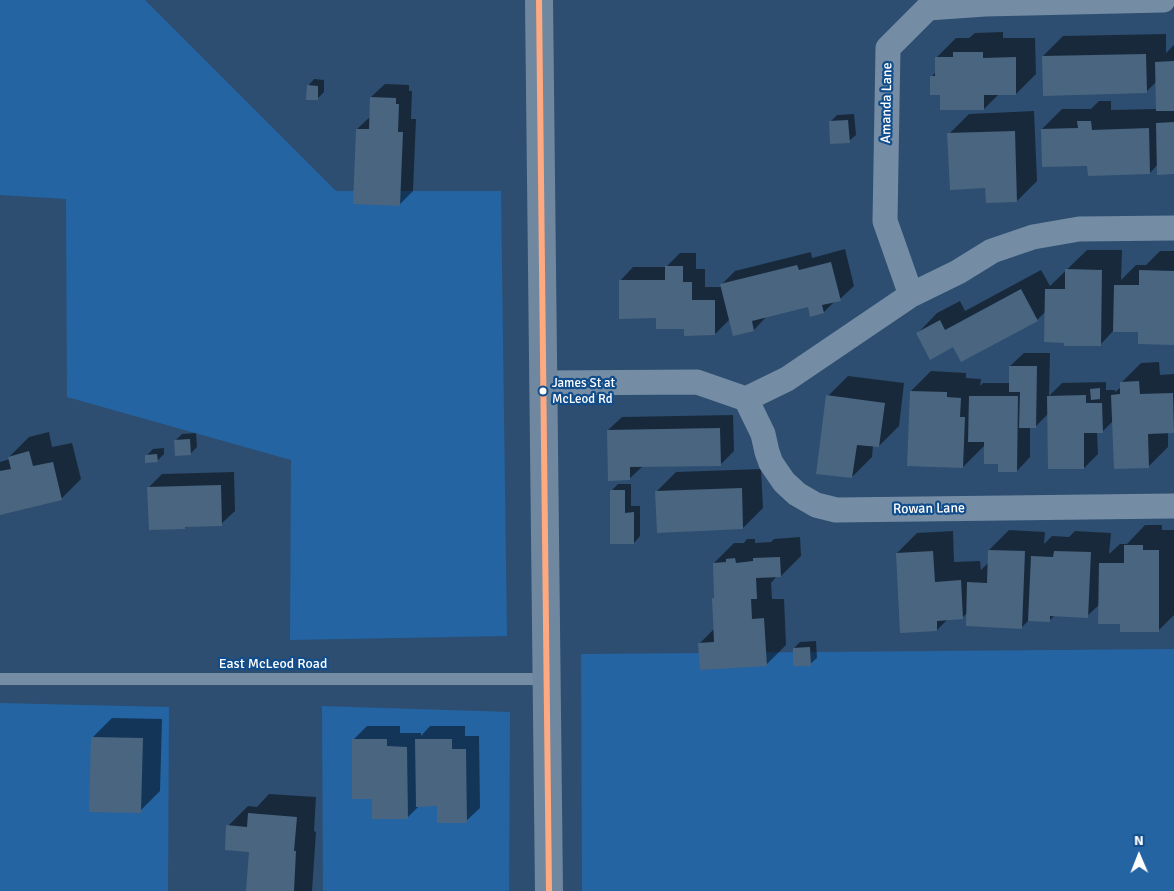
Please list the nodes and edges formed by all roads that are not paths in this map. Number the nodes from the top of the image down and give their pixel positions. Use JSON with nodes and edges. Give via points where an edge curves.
{"nodes":[{"id":1,"x":539,"y":0,"type":"edge"},
{"id":2,"x":1163,"y":0,"type":"edge"},
{"id":3,"x":1174,"y":228,"type":"edge"},
{"id":4,"x":911,"y":295,"type":"junction"},
{"id":5,"x":543,"y":383,"type":"junction"},
{"id":6,"x":746,"y":399,"type":"junction"},
{"id":7,"x":1174,"y":506,"type":"edge"},
{"id":8,"x":0,"y":679,"type":"edge"},
{"id":9,"x":547,"y":679,"type":"junction"},
{"id":10,"x":549,"y":891,"type":"edge"}],
"edges":[{"from":1,"to":5,"type":"main road"},
{"from":2,"to":4,"type":"street","name":"Amanda Lane","via":[[928,8],[888,48],[885,221]]},
{"from":3,"to":4,"type":"street","via":[[1079,229],[1033,237],[992,252]]},
{"from":4,"to":6,"type":"street","via":[[787,379]]},
{"from":5,"to":6,"type":"street","via":[[697,382]]},
{"from":5,"to":9,"type":"main road"},
{"from":6,"to":7,"type":"street","name":"Rowan Lane","via":[[763,434],[771,463],[784,482],[816,505],[836,510]]},
{"from":8,"to":9,"type":"lane","name":"East McLeod Road"},
{"from":9,"to":10,"type":"main road"}]}
